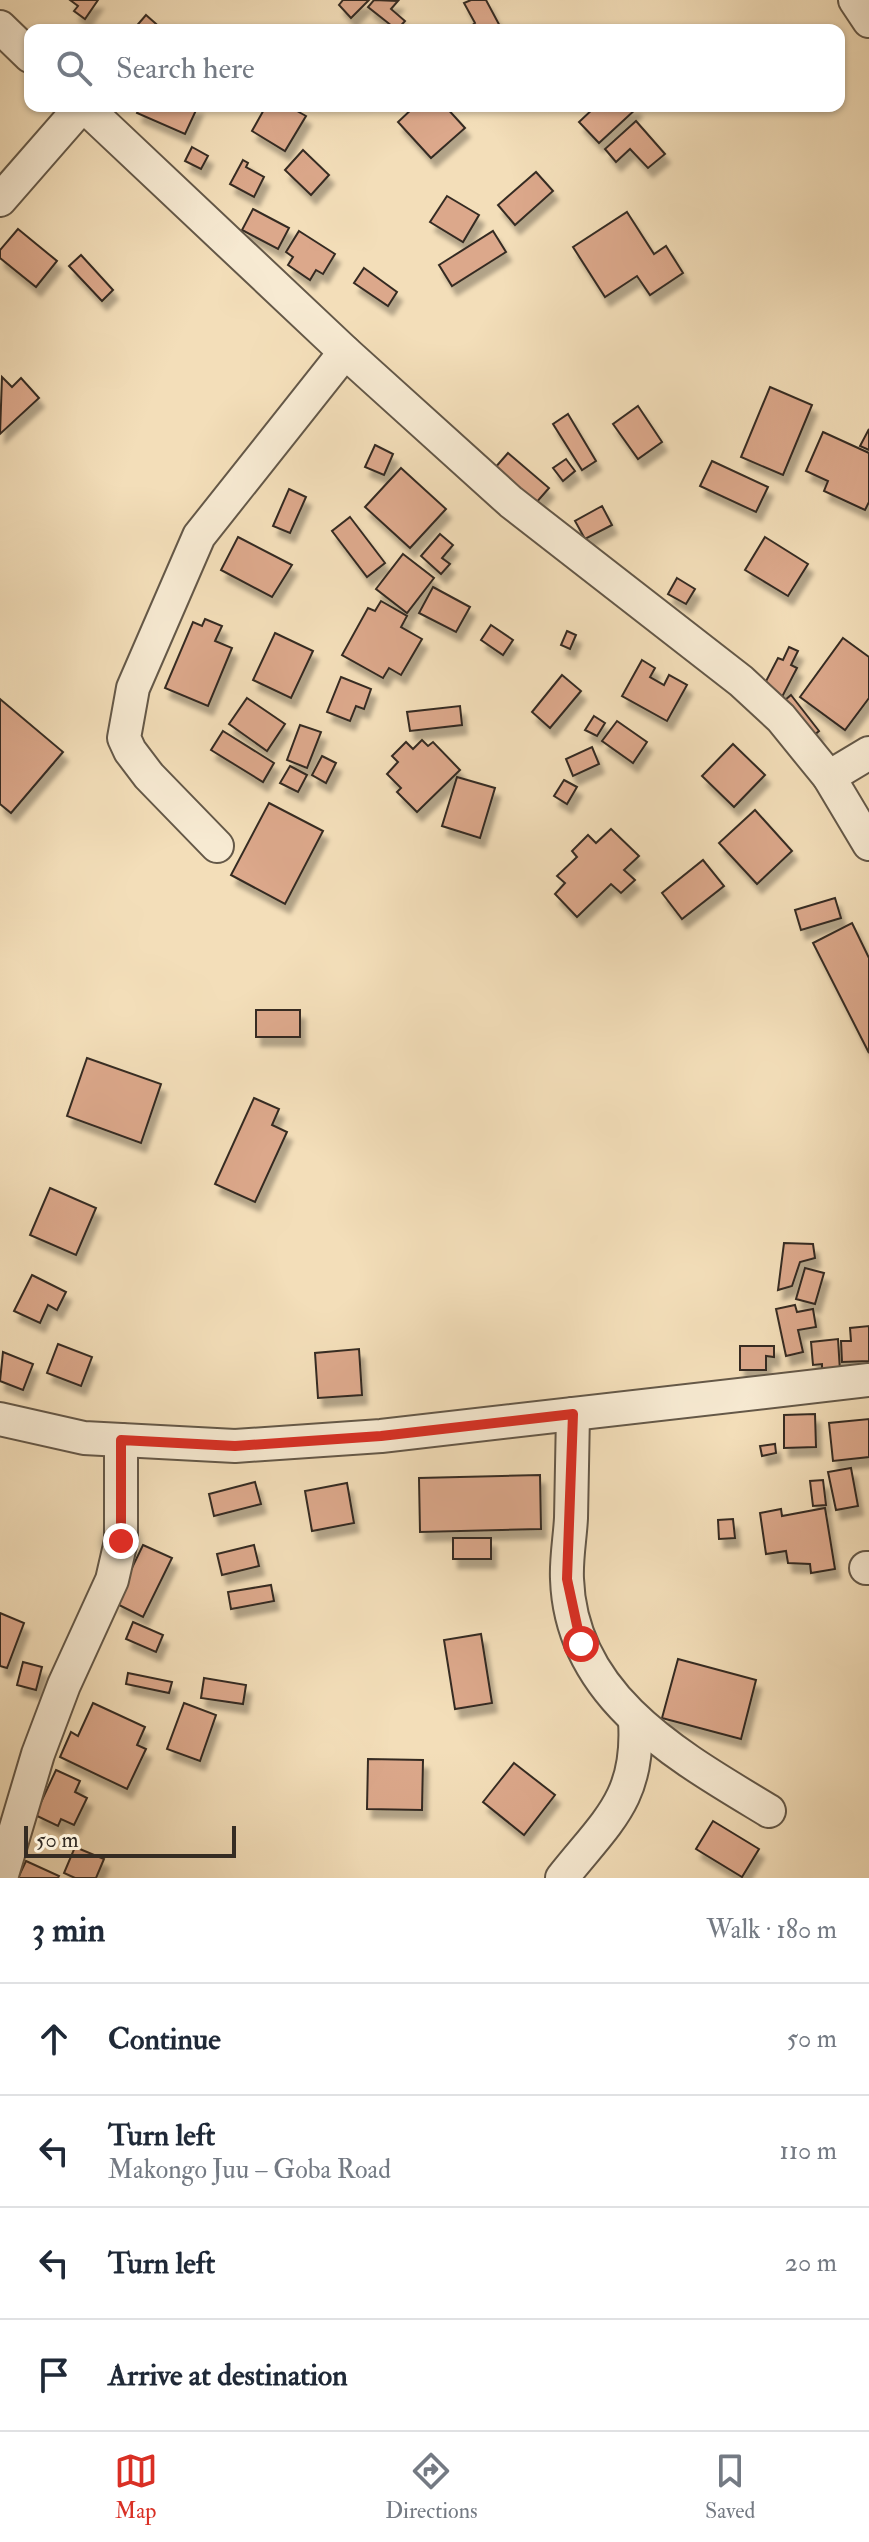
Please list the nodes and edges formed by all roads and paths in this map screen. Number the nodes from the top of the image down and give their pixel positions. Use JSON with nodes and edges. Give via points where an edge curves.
{"nodes":[{"id":1,"x":855,"y":0,"type":"edge"},
{"id":2,"x":869,"y":21,"type":"edge"},
{"id":3,"x":0,"y":27,"type":"edge"},
{"id":4,"x":24,"y":50,"type":"edge"},
{"id":5,"x":78,"y":112,"type":"edge"},
{"id":6,"x":89,"y":112,"type":"edge"},
{"id":7,"x":0,"y":200,"type":"edge"},
{"id":8,"x":345,"y":352,"type":"junction"},
{"id":9,"x":869,"y":753,"type":"edge"},
{"id":10,"x":829,"y":777,"type":"junction"},
{"id":11,"x":869,"y":844,"type":"edge"},
{"id":12,"x":217,"y":846,"type":"dead end"},
{"id":13,"x":869,"y":1380,"type":"edge"},
{"id":14,"x":573,"y":1414,"type":"junction"},
{"id":15,"x":0,"y":1419,"type":"edge"},
{"id":16,"x":121,"y":1440,"type":"junction"},
{"id":17,"x":635,"y":1721,"type":"junction"},
{"id":18,"x":769,"y":1811,"type":"dead end"},
{"id":19,"x":1,"y":1878,"type":"edge"},
{"id":20,"x":562,"y":1878,"type":"edge"}],
"edges":[{"from":1,"to":2,"type":"street"},
{"from":3,"to":4,"type":"street"},
{"from":5,"to":7,"type":"street"},
{"from":6,"to":8,"type":"street"},
{"from":8,"to":10,"type":"street","via":[[511,502],[741,681],[803,741]]},
{"from":8,"to":12,"type":"street","via":[[199,536],[133,688],[124,738],[130,751]]},
{"from":9,"to":10,"type":"street"},
{"from":10,"to":11,"type":"street"},
{"from":13,"to":14,"type":"street"},
{"from":14,"to":16,"type":"street","via":[[235,1446]]},
{"from":14,"to":17,"type":"street","via":[[567,1579],[572,1614],[599,1676]]},
{"from":15,"to":16,"type":"street","via":[[84,1438]]},
{"from":16,"to":19,"type":"street","via":[[121,1541],[112,1580],[59,1698]]},
{"from":17,"to":18,"type":"street","via":[[672,1752]]},
{"from":17,"to":20,"type":"street","via":[[637,1754],[629,1787]]}]}
